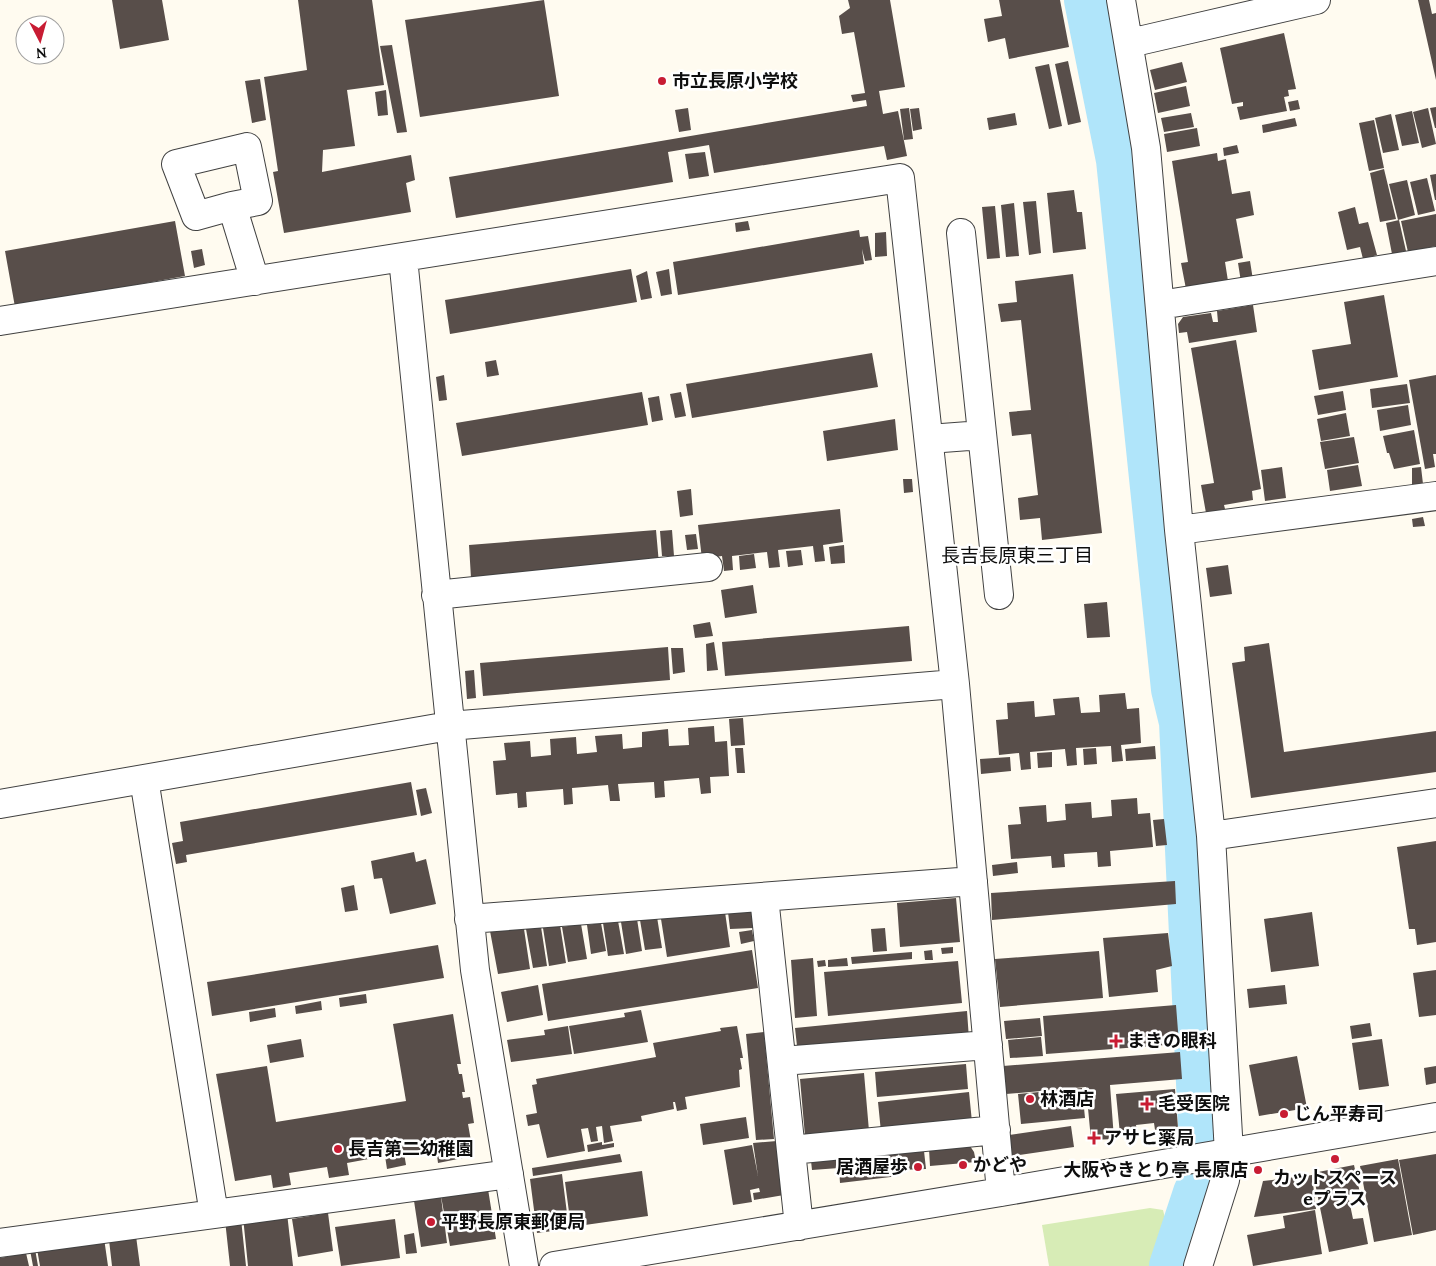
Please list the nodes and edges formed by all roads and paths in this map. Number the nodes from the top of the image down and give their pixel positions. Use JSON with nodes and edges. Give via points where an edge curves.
{"nodes":[{"id":1,"x":1121,"y":0,"type":"edge"},
{"id":2,"x":1316,"y":0,"type":"edge"},
{"id":3,"x":1130,"y":43,"type":"junction"},
{"id":4,"x":232,"y":206,"type":"dead end"},
{"id":5,"x":961,"y":233,"type":"dead end"},
{"id":6,"x":403,"y":258,"type":"junction"},
{"id":7,"x":1436,"y":261,"type":"edge"},
{"id":8,"x":255,"y":282,"type":"junction"},
{"id":9,"x":1160,"y":305,"type":"junction"},
{"id":10,"x":0,"y":321,"type":"edge"},
{"id":11,"x":982,"y":435,"type":"junction"},
{"id":12,"x":929,"y":439,"type":"junction"},
{"id":13,"x":1436,"y":496,"type":"edge"},
{"id":14,"x":1179,"y":530,"type":"junction"},
{"id":15,"x":708,"y":567,"type":"dead end"},
{"id":16,"x":436,"y":594,"type":"junction"},
{"id":17,"x":1000,"y":595,"type":"dead end"},
{"id":18,"x":955,"y":684,"type":"junction"},
{"id":19,"x":449,"y":726,"type":"junction"},
{"id":20,"x":144,"y":779,"type":"junction"},
{"id":21,"x":1436,"y":803,"type":"edge"},
{"id":22,"x":0,"y":804,"type":"edge"},
{"id":23,"x":1211,"y":836,"type":"junction"},
{"id":24,"x":973,"y":881,"type":"junction"},
{"id":25,"x":764,"y":897,"type":"junction"},
{"id":26,"x":469,"y":919,"type":"junction"},
{"id":27,"x":988,"y":1045,"type":"junction"},
{"id":28,"x":782,"y":1061,"type":"junction"},
{"id":29,"x":1436,"y":1117,"type":"edge"},
{"id":30,"x":996,"y":1130,"type":"junction"},
{"id":31,"x":791,"y":1150,"type":"junction"},
{"id":32,"x":1230,"y":1153,"type":"junction"},
{"id":33,"x":509,"y":1174,"type":"junction"},
{"id":34,"x":1001,"y":1192,"type":"junction"},
{"id":35,"x":214,"y":1214,"type":"junction"},
{"id":36,"x":799,"y":1226,"type":"junction"},
{"id":37,"x":0,"y":1243,"type":"edge"},
{"id":38,"x":524,"y":1266,"type":"edge"},
{"id":39,"x":554,"y":1266,"type":"edge"},
{"id":40,"x":1198,"y":1266,"type":"edge"}],
"edges":[{"from":1,"to":3,"type":"street"},
{"from":2,"to":3,"type":"street"},
{"from":3,"to":9,"type":"street","via":[[1146,148]]},
{"from":4,"to":8,"type":"street"},
{"from":5,"to":11,"type":"street"},
{"from":6,"to":8,"type":"street"},
{"from":6,"to":12,"type":"street","via":[[900,178]]},
{"from":6,"to":16,"type":"street"},
{"from":7,"to":9,"type":"street"},
{"from":8,"to":10,"type":"street"},
{"from":9,"to":14,"type":"street"},
{"from":11,"to":12,"type":"street"},
{"from":11,"to":17,"type":"street"},
{"from":12,"to":18,"type":"street"},
{"from":13,"to":14,"type":"street"},
{"from":14,"to":23,"type":"street"},
{"from":15,"to":16,"type":"street"},
{"from":16,"to":19,"type":"street"},
{"from":18,"to":19,"type":"street"},
{"from":18,"to":24,"type":"street"},
{"from":19,"to":20,"type":"street"},
{"from":19,"to":26,"type":"street"},
{"from":20,"to":22,"type":"street"},
{"from":20,"to":35,"type":"street"},
{"from":21,"to":23,"type":"street"},
{"from":23,"to":32,"type":"street"},
{"from":24,"to":25,"type":"street"},
{"from":24,"to":27,"type":"street"},
{"from":25,"to":26,"type":"street"},
{"from":25,"to":28,"type":"street"},
{"from":26,"to":33,"type":"street","via":[[474,970]]},
{"from":27,"to":28,"type":"street"},
{"from":27,"to":30,"type":"street"},
{"from":28,"to":31,"type":"street"},
{"from":29,"to":32,"type":"street"},
{"from":30,"to":31,"type":"street"},
{"from":30,"to":34,"type":"street"},
{"from":31,"to":36,"type":"street"},
{"from":32,"to":34,"type":"street"},
{"from":32,"to":40,"type":"street","via":[[1225,1180]]},
{"from":33,"to":35,"type":"street"},
{"from":33,"to":38,"type":"street"},
{"from":34,"to":36,"type":"street"},
{"from":35,"to":37,"type":"street"},
{"from":36,"to":39,"type":"street"}]}
